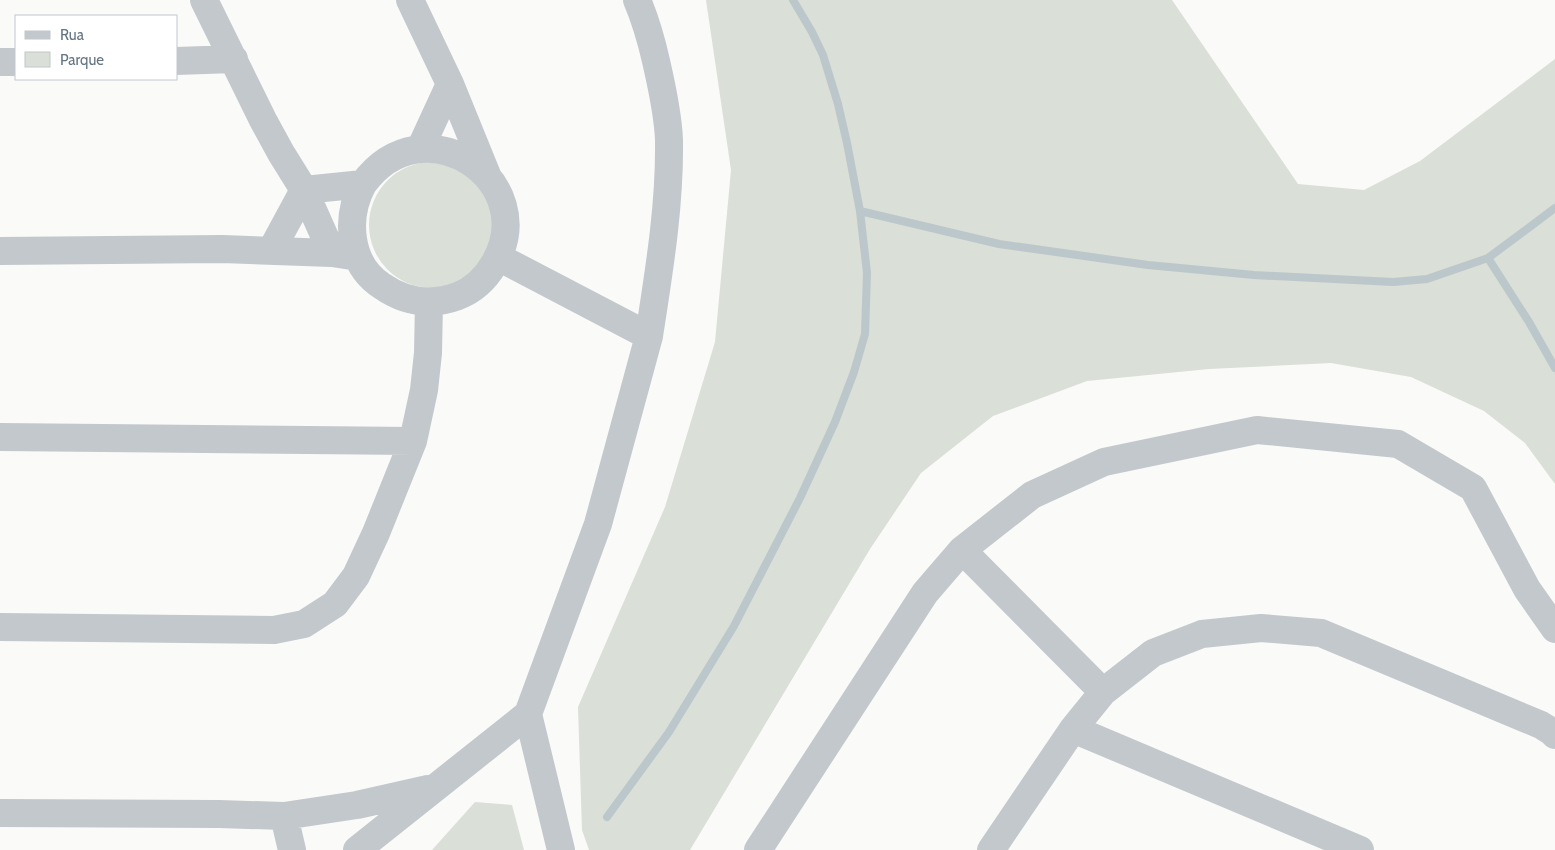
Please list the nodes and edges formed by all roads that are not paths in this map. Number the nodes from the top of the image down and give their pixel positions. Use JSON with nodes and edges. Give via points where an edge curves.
{"nodes":[{"id":1,"x":204,"y":0,"type":"edge"},
{"id":2,"x":410,"y":0,"type":"edge"},
{"id":3,"x":637,"y":0,"type":"edge"},
{"id":4,"x":234,"y":60,"type":"junction"},
{"id":5,"x":178,"y":61,"type":"edge"},
{"id":6,"x":0,"y":62,"type":"edge"},
{"id":7,"x":15,"y":62,"type":"edge"},
{"id":8,"x":450,"y":84,"type":"junction"},
{"id":9,"x":420,"y":149,"type":"junction"},
{"id":10,"x":487,"y":176,"type":"junction"},
{"id":11,"x":363,"y":184,"type":"junction"},
{"id":12,"x":304,"y":190,"type":"junction"},
{"id":13,"x":0,"y":251,"type":"edge"},
{"id":14,"x":271,"y":251,"type":"junction"},
{"id":15,"x":345,"y":255,"type":"junction"},
{"id":16,"x":498,"y":257,"type":"junction"},
{"id":17,"x":429,"y":302,"type":"junction"},
{"id":18,"x":649,"y":336,"type":"junction"},
{"id":19,"x":0,"y":437,"type":"edge"},
{"id":20,"x":413,"y":441,"type":"junction"},
{"id":21,"x":962,"y":550,"type":"junction"},
{"id":22,"x":0,"y":627,"type":"edge"},
{"id":23,"x":1555,"y":630,"type":"edge"},
{"id":24,"x":1102,"y":692,"type":"junction"},
{"id":25,"x":528,"y":714,"type":"junction"},
{"id":26,"x":1073,"y":729,"type":"junction"},
{"id":27,"x":1554,"y":730,"type":"edge"},
{"id":28,"x":437,"y":787,"type":"junction"},
{"id":29,"x":0,"y":814,"type":"edge"},
{"id":30,"x":284,"y":816,"type":"junction"},
{"id":31,"x":292,"y":850,"type":"edge"},
{"id":32,"x":357,"y":850,"type":"edge"},
{"id":33,"x":561,"y":850,"type":"edge"},
{"id":34,"x":758,"y":850,"type":"edge"},
{"id":35,"x":991,"y":850,"type":"edge"},
{"id":36,"x":1360,"y":850,"type":"edge"}],
"edges":[{"from":1,"to":4,"type":"street"},
{"from":2,"to":8,"type":"street"},
{"from":3,"to":18,"type":"street","via":[[646,20],[662,88],[669,138],[664,222]]},
{"from":4,"to":5,"type":"street"},
{"from":4,"to":12,"type":"street","via":[[263,120]]},
{"from":6,"to":7,"type":"street"},
{"from":8,"to":9,"type":"street"},
{"from":8,"to":10,"type":"street"},
{"from":9,"to":10,"type":"street","via":[[439,149],[457,154]]},
{"from":9,"to":11,"type":"street","via":[[409,150],[387,160]]},
{"from":10,"to":16,"type":"street","via":[[497,190],[505,224],[504,241]]},
{"from":11,"to":12,"type":"street"},
{"from":11,"to":15,"type":"street","via":[[354,206],[353,240]]},
{"from":12,"to":14,"type":"street"},
{"from":12,"to":15,"type":"street"},
{"from":13,"to":14,"type":"street"},
{"from":14,"to":15,"type":"street"},
{"from":15,"to":17,"type":"street","via":[[387,289],[412,300]]},
{"from":16,"to":17,"type":"street","via":[[489,272],[462,294]]},
{"from":16,"to":18,"type":"street"},
{"from":17,"to":20,"type":"street","via":[[424,390]]},
{"from":18,"to":25,"type":"street","via":[[598,524]]},
{"from":19,"to":20,"type":"street"},
{"from":20,"to":22,"type":"street","via":[[356,576],[335,604],[304,624],[274,630]]},
{"from":21,"to":23,"type":"street","via":[[1032,495],[1104,462],[1257,430],[1398,444],[1473,488],[1527,589]]},
{"from":21,"to":24,"type":"street"},
{"from":21,"to":34,"type":"street","via":[[925,593]]},
{"from":24,"to":26,"type":"street"},
{"from":24,"to":27,"type":"street","via":[[1153,652],[1202,634],[1261,628],[1321,633]]},
{"from":25,"to":28,"type":"street"},
{"from":25,"to":33,"type":"street"},
{"from":26,"to":35,"type":"street"},
{"from":26,"to":36,"type":"street"},
{"from":28,"to":30,"type":"street","via":[[357,805]]},
{"from":28,"to":32,"type":"street"},
{"from":29,"to":30,"type":"street"},
{"from":30,"to":31,"type":"street"}]}
